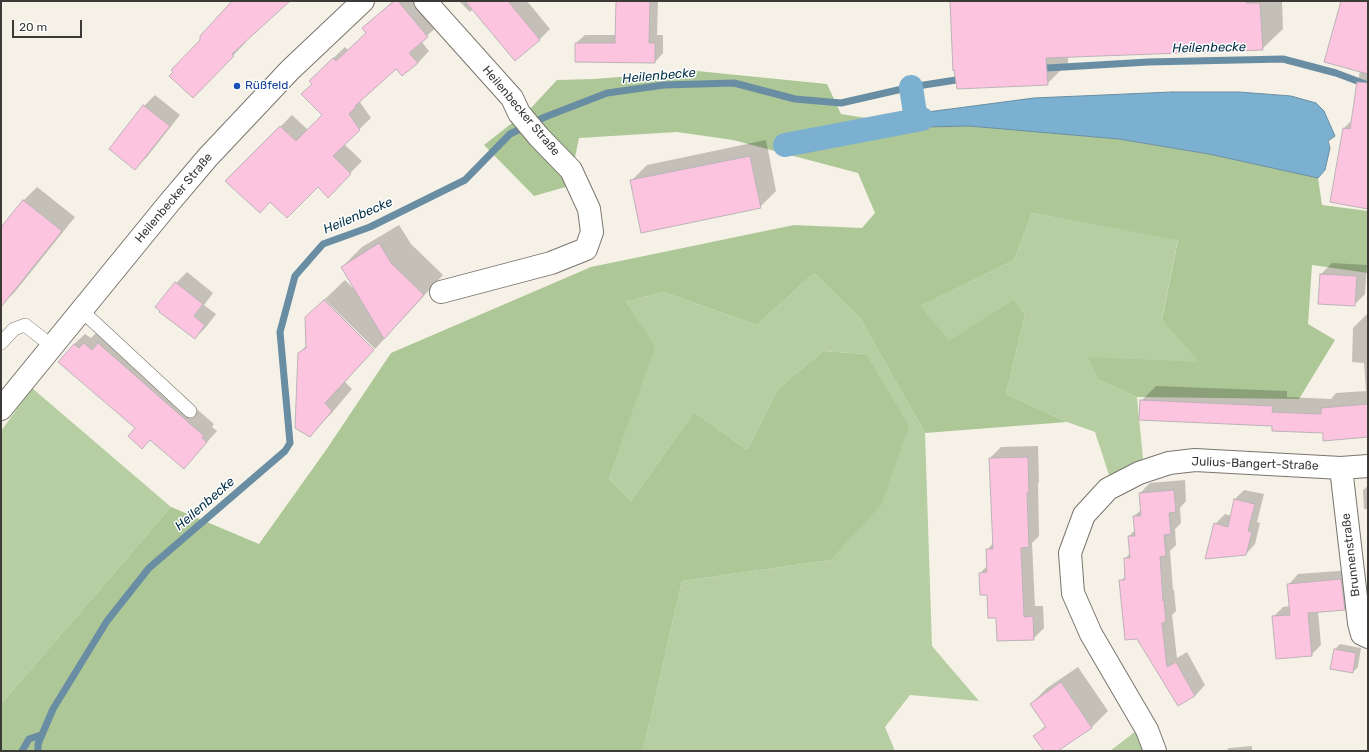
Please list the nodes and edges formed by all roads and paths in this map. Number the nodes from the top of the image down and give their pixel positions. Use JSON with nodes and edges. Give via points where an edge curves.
{"nodes":[{"id":1,"x":363,"y":1,"type":"edge"},
{"id":2,"x":425,"y":1,"type":"edge"},
{"id":3,"x":441,"y":292,"type":"dead end"},
{"id":4,"x":81,"y":310,"type":"junction"},
{"id":5,"x":1,"y":343,"type":"edge"},
{"id":6,"x":52,"y":346,"type":"junction"},
{"id":7,"x":1,"y":409,"type":"edge"},
{"id":8,"x":190,"y":411,"type":"dead end"},
{"id":9,"x":1368,"y":466,"type":"edge"},
{"id":10,"x":1341,"y":468,"type":"junction"},
{"id":11,"x":1368,"y":637,"type":"edge"},
{"id":12,"x":1155,"y":751,"type":"edge"}],
"edges":[{"from":1,"to":4,"type":"street","name":"Heilenbecker Straße","via":[[290,70],[213,152]]},
{"from":2,"to":3,"type":"street","name":"Heilenbecker Straße","via":[[512,98],[519,113],[539,137],[571,170],[590,209],[592,232],[586,249],[551,262]]},
{"from":4,"to":6,"type":"street","name":"Heilenbecker Straße"},
{"from":4,"to":8,"type":"lane"},
{"from":5,"to":6,"type":"lane","via":[[14,330],[25,325]]},
{"from":6,"to":7,"type":"street","name":"Heilenbecker Straße"},
{"from":9,"to":10,"type":"street","name":"Julius-Bangert-Straße"},
{"from":10,"to":11,"type":"street","name":"Brunnenstraße","via":[[1359,623],[1362,634]]},
{"from":10,"to":12,"type":"street","name":"Julius-Bangert-Straße","via":[[1195,460],[1169,463],[1139,473],[1108,489],[1084,515],[1070,553],[1073,593],[1091,634],[1147,730]]}]}
